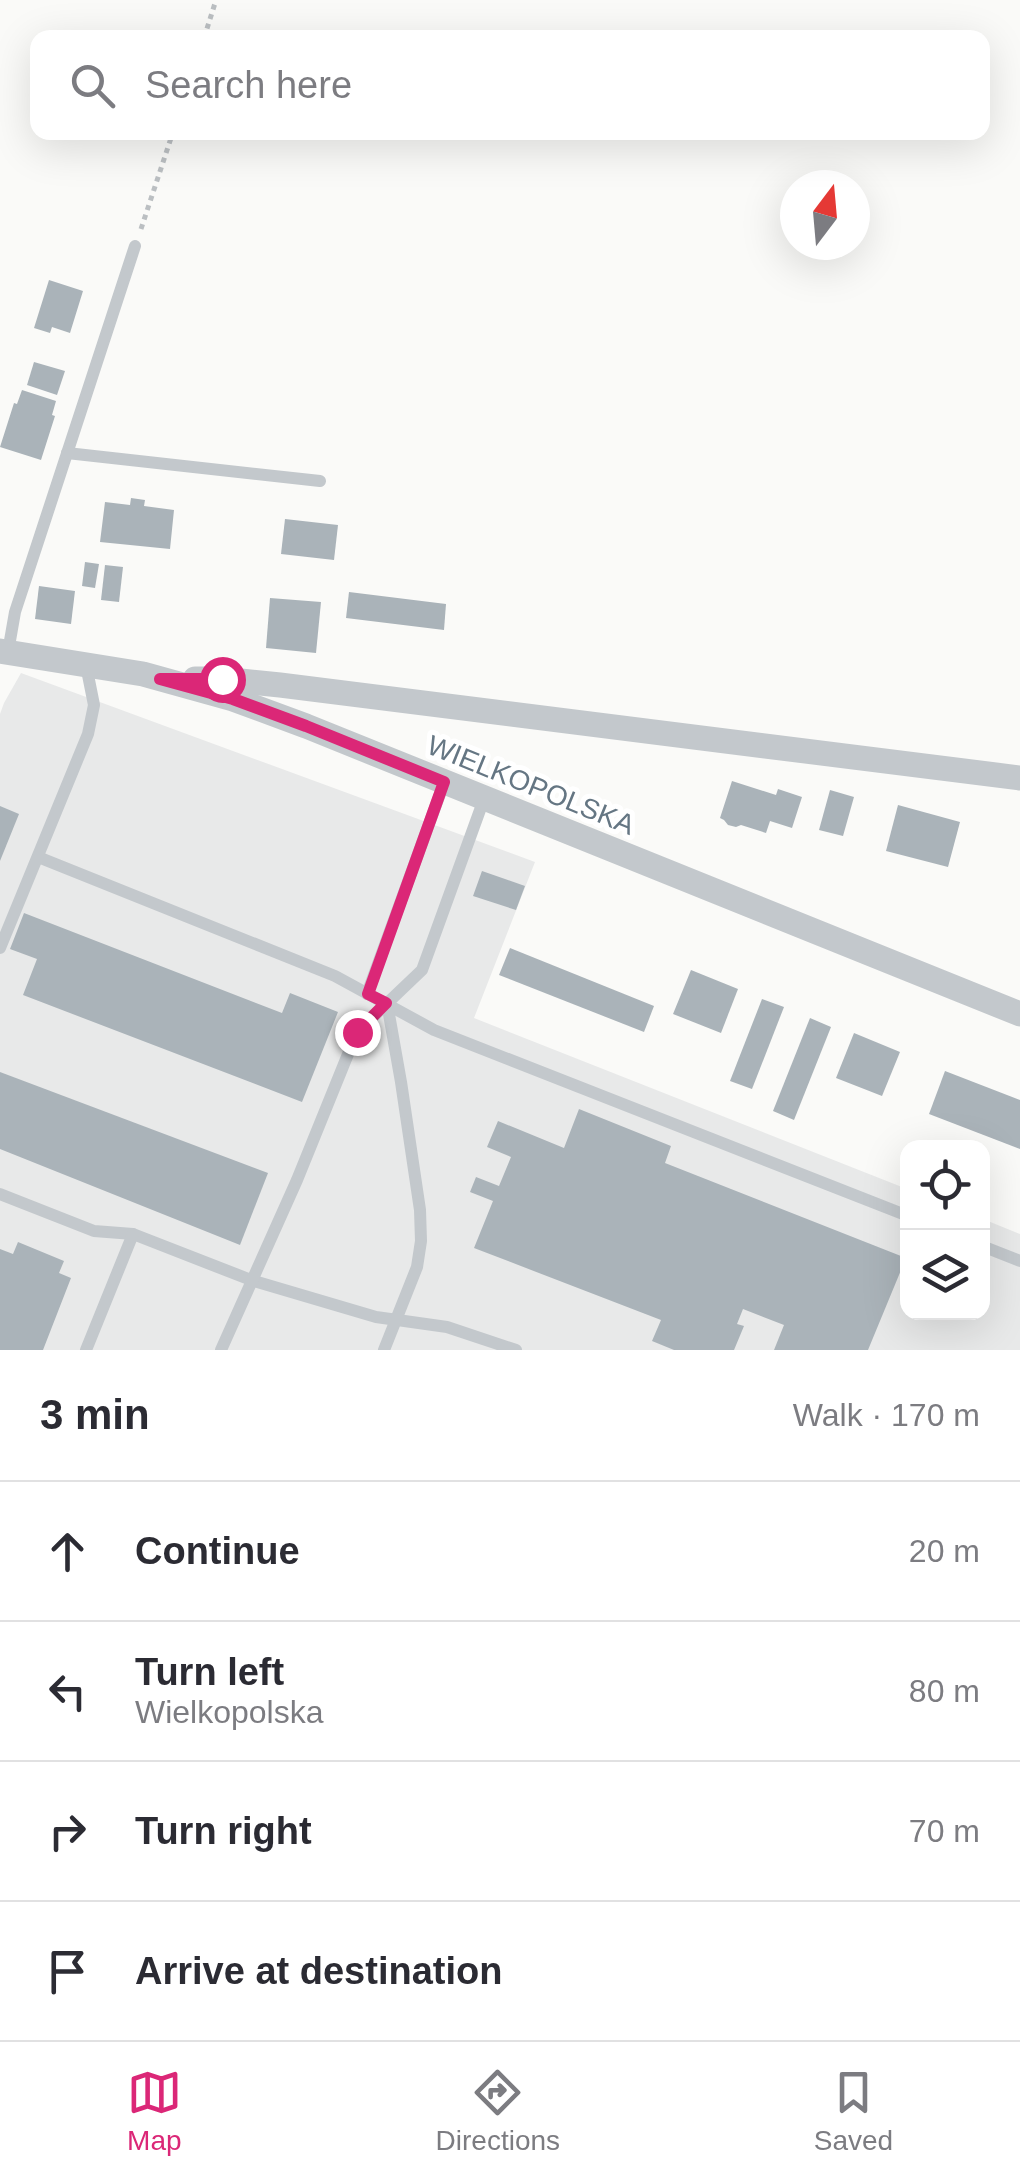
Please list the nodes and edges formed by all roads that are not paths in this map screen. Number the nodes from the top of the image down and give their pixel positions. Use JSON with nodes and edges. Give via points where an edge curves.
{"nodes":[{"id":1,"x":135,"y":246,"type":"road end"},
{"id":2,"x":67,"y":453,"type":"junction"},
{"id":3,"x":320,"y":481,"type":"dead end"},
{"id":4,"x":4,"y":651,"type":"edge"},
{"id":5,"x":86,"y":665,"type":"junction"},
{"id":6,"x":160,"y":679,"type":"junction"},
{"id":7,"x":1020,"y":778,"type":"edge"},
{"id":8,"x":444,"y":782,"type":"junction"},
{"id":9,"x":484,"y":799,"type":"junction"},
{"id":10,"x":38,"y":857,"type":"junction"},
{"id":11,"x":0,"y":948,"type":"edge"},
{"id":12,"x":368,"y":994,"type":"junction"},
{"id":13,"x":386,"y":1003,"type":"junction"},
{"id":14,"x":1020,"y":1014,"type":"edge"},
{"id":15,"x":0,"y":1194,"type":"edge"},
{"id":16,"x":900,"y":1213,"type":"edge"},
{"id":17,"x":133,"y":1234,"type":"junction"},
{"id":18,"x":990,"y":1249,"type":"edge"},
{"id":19,"x":1020,"y":1261,"type":"edge"},
{"id":20,"x":251,"y":1280,"type":"junction"},
{"id":21,"x":396,"y":1320,"type":"junction"},
{"id":22,"x":86,"y":1350,"type":"edge"},
{"id":23,"x":220,"y":1350,"type":"edge"},
{"id":24,"x":384,"y":1350,"type":"edge"},
{"id":25,"x":516,"y":1350,"type":"edge"}],
"edges":[{"from":1,"to":2,"type":"lane"},
{"from":2,"to":3,"type":"lane"},
{"from":2,"to":4,"type":"lane"},
{"from":4,"to":5,"type":"street","name":"WIELKOPOLSKA"},
{"from":5,"to":6,"type":"street","name":"WIELKOPOLSKA"},
{"from":5,"to":10,"type":"lane","via":[[92,720]]},
{"from":6,"to":7,"type":"street","via":[[280,685]]},
{"from":6,"to":8,"type":"street","name":"WIELKOPOLSKA","via":[[233,699]]},
{"from":8,"to":9,"type":"street","name":"WIELKOPOLSKA"},
{"from":8,"to":12,"type":"lane"},
{"from":9,"to":13,"type":"lane","via":[[422,970]]},
{"from":9,"to":14,"type":"street","name":"WIELKOPOLSKA"},
{"from":10,"to":11,"type":"lane"},
{"from":10,"to":12,"type":"lane"},
{"from":12,"to":13,"type":"lane"},
{"from":13,"to":16,"type":"lane","via":[[434,1030]]},
{"from":13,"to":20,"type":"lane","via":[[349,1048]]},
{"from":13,"to":21,"type":"lane","via":[[421,1241]]},
{"from":15,"to":17,"type":"lane","via":[[94,1231]]},
{"from":17,"to":20,"type":"lane"},
{"from":17,"to":22,"type":"lane"},
{"from":18,"to":19,"type":"lane"},
{"from":20,"to":21,"type":"lane"},
{"from":20,"to":23,"type":"lane"},
{"from":21,"to":24,"type":"lane"},
{"from":21,"to":25,"type":"lane","via":[[447,1327]]}]}
